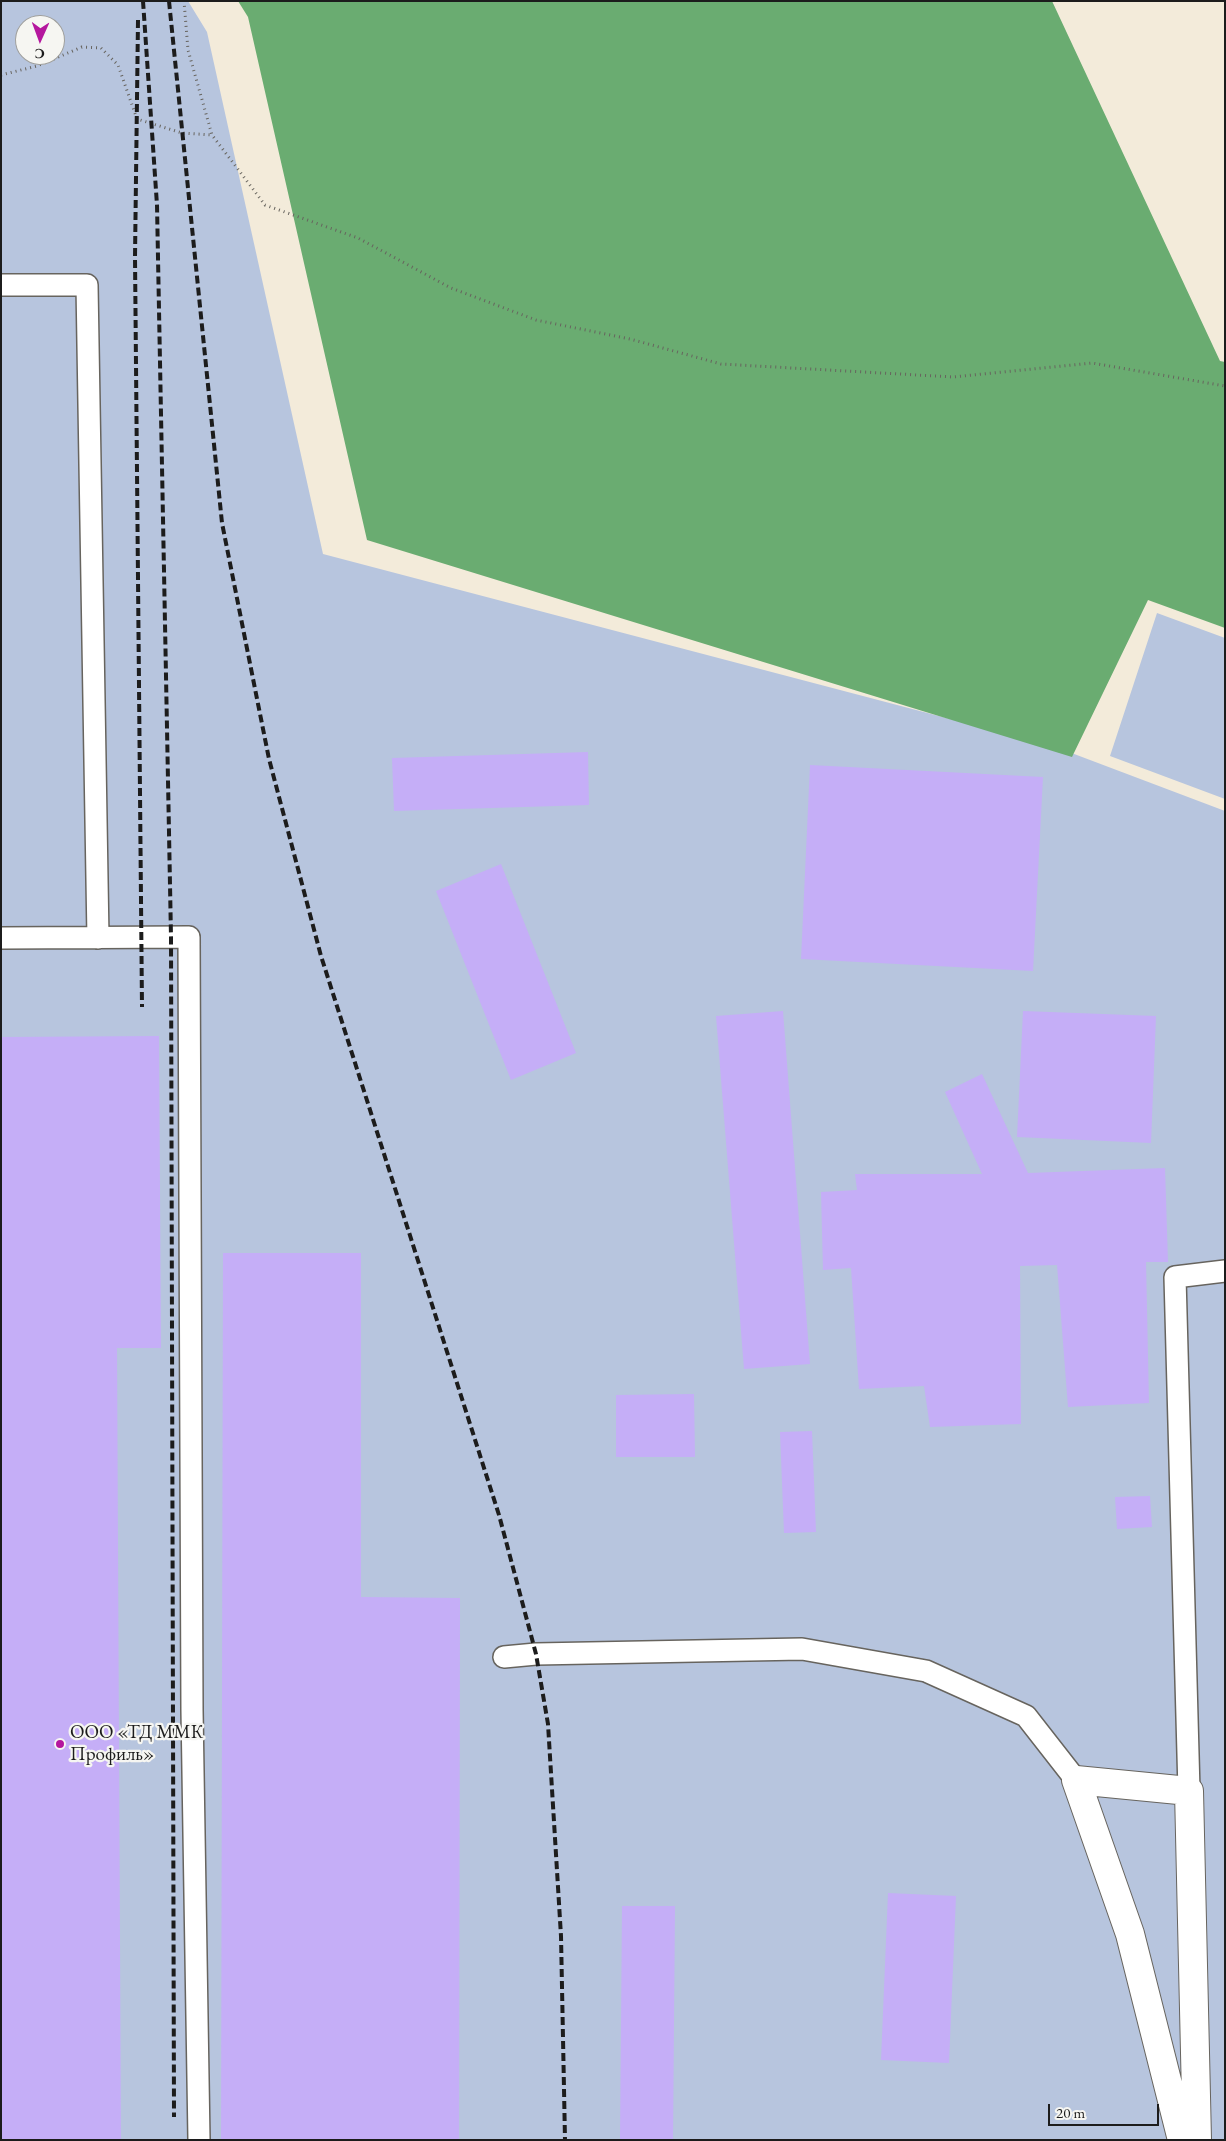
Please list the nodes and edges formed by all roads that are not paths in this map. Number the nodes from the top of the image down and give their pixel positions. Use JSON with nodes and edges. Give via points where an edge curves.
{"nodes":[{"id":1,"x":1,"y":285,"type":"edge"},
{"id":2,"x":1,"y":938,"type":"edge"},
{"id":3,"x":98,"y":938,"type":"junction"},
{"id":4,"x":1225,"y":1271,"type":"edge"},
{"id":5,"x":504,"y":1657,"type":"dead end"},
{"id":6,"x":1076,"y":1780,"type":"junction"},
{"id":7,"x":1189,"y":1791,"type":"junction"},
{"id":8,"x":199,"y":2140,"type":"edge"},
{"id":9,"x":1182,"y":2140,"type":"edge"},
{"id":10,"x":1197,"y":2140,"type":"edge"}],
"edges":[{"from":1,"to":3,"type":"lane","via":[[87,285]]},
{"from":2,"to":3,"type":"lane"},
{"from":3,"to":8,"type":"lane","via":[[189,938],[192,1710]]},
{"from":4,"to":7,"type":"lane","via":[[1176,1277]]},
{"from":5,"to":6,"type":"lane","via":[[802,1649],[926,1671],[1026,1716]]},
{"from":6,"to":7,"type":"street"},
{"from":6,"to":9,"type":"street","via":[[1130,1934]]},
{"from":7,"to":10,"type":"street"}]}
